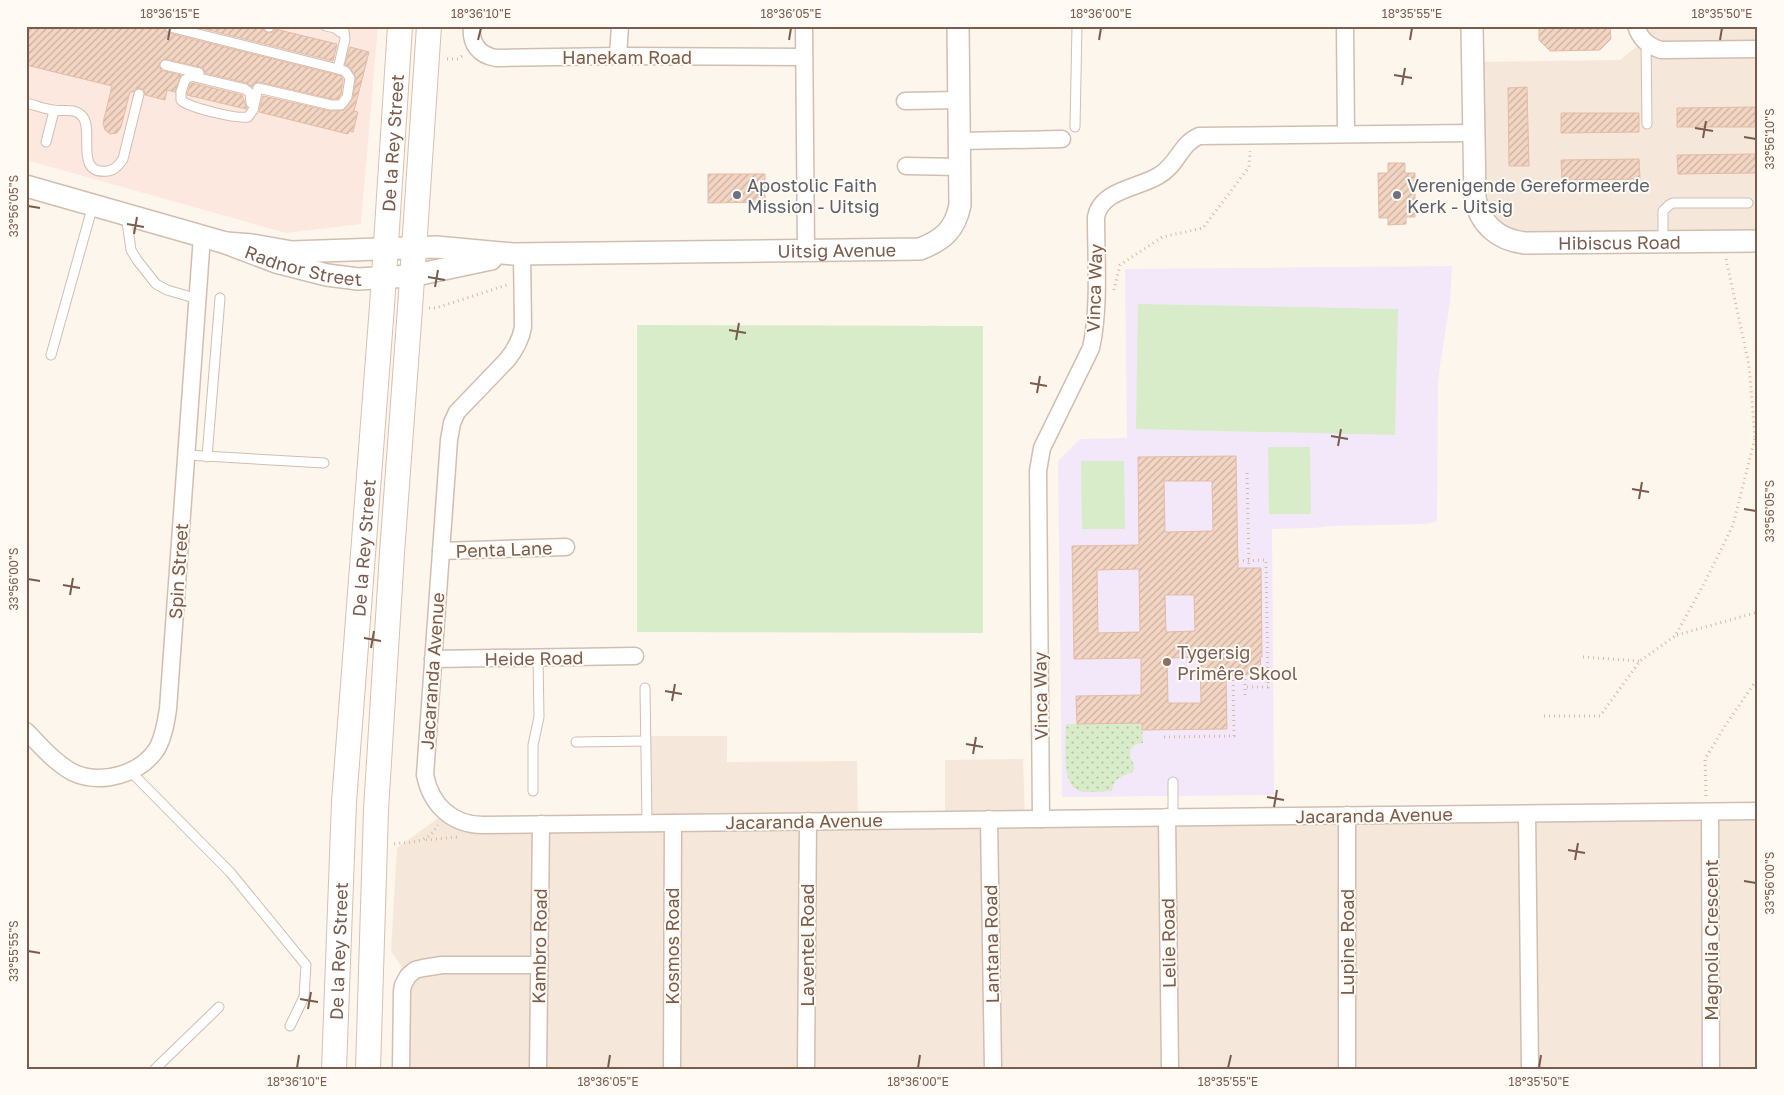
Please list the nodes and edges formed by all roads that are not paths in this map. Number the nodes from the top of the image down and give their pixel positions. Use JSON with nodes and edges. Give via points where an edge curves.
{"nodes":[{"id":1,"x":326,"y":26,"type":"edge"},
{"id":2,"x":336,"y":26,"type":"edge"},
{"id":3,"x":400,"y":26,"type":"edge"},
{"id":4,"x":429,"y":26,"type":"edge"},
{"id":5,"x":472,"y":26,"type":"edge"},
{"id":6,"x":620,"y":26,"type":"edge"},
{"id":7,"x":804,"y":26,"type":"edge"},
{"id":8,"x":958,"y":26,"type":"edge"},
{"id":9,"x":1077,"y":26,"type":"edge"},
{"id":10,"x":1345,"y":26,"type":"edge"},
{"id":11,"x":1472,"y":26,"type":"edge"},
{"id":12,"x":1636,"y":26,"type":"edge"},
{"id":13,"x":170,"y":27,"type":"edge"},
{"id":14,"x":342,"y":45,"type":"junction"},
{"id":15,"x":1654,"y":47,"type":"junction"},
{"id":16,"x":1758,"y":49,"type":"edge"},
{"id":17,"x":618,"y":56,"type":"junction"},
{"id":18,"x":804,"y":57,"type":"junction"},
{"id":19,"x":165,"y":65,"type":"dead end"},
{"id":20,"x":338,"y":69,"type":"junction"},
{"id":21,"x":258,"y":88,"type":"junction"},
{"id":22,"x":139,"y":94,"type":"dead end"},
{"id":23,"x":959,"y":100,"type":"junction"},
{"id":24,"x":905,"y":101,"type":"dead end"},
{"id":25,"x":26,"y":103,"type":"edge"},
{"id":26,"x":251,"y":109,"type":"junction"},
{"id":27,"x":54,"y":111,"type":"junction"},
{"id":28,"x":1647,"y":124,"type":"dead end"},
{"id":29,"x":1075,"y":127,"type":"dead end"},
{"id":30,"x":1346,"y":133,"type":"junction"},
{"id":31,"x":1473,"y":133,"type":"junction"},
{"id":32,"x":1062,"y":139,"type":"dead end"},
{"id":33,"x":960,"y":141,"type":"junction"},
{"id":34,"x":46,"y":142,"type":"dead end"},
{"id":35,"x":906,"y":166,"type":"dead end"},
{"id":36,"x":960,"y":167,"type":"junction"},
{"id":37,"x":26,"y":186,"type":"edge"},
{"id":38,"x":1748,"y":203,"type":"dead end"},
{"id":39,"x":93,"y":205,"type":"junction"},
{"id":40,"x":126,"y":214,"type":"junction"},
{"id":41,"x":202,"y":236,"type":"junction"},
{"id":42,"x":1758,"y":241,"type":"edge"},
{"id":43,"x":1663,"y":242,"type":"junction"},
{"id":44,"x":226,"y":243,"type":"junction"},
{"id":45,"x":414,"y":247,"type":"junction"},
{"id":46,"x":385,"y":248,"type":"junction"},
{"id":47,"x":806,"y":251,"type":"junction"},
{"id":48,"x":517,"y":254,"type":"junction"},
{"id":49,"x":412,"y":276,"type":"junction"},
{"id":50,"x":383,"y":279,"type":"junction"},
{"id":51,"x":198,"y":298,"type":"junction"},
{"id":52,"x":220,"y":298,"type":"dead end"},
{"id":53,"x":51,"y":355,"type":"dead end"},
{"id":54,"x":187,"y":455,"type":"junction"},
{"id":55,"x":207,"y":456,"type":"junction"},
{"id":56,"x":324,"y":464,"type":"dead end"},
{"id":57,"x":566,"y":548,"type":"dead end"},
{"id":58,"x":441,"y":551,"type":"junction"},
{"id":59,"x":635,"y":656,"type":"dead end"},
{"id":60,"x":538,"y":658,"type":"junction"},
{"id":61,"x":433,"y":659,"type":"junction"},
{"id":62,"x":645,"y":688,"type":"dead end"},
{"id":63,"x":26,"y":731,"type":"edge"},
{"id":64,"x":645,"y":741,"type":"junction"},
{"id":65,"x":576,"y":742,"type":"dead end"},
{"id":66,"x":130,"y":771,"type":"junction"},
{"id":67,"x":1173,"y":782,"type":"dead end"},
{"id":68,"x":534,"y":791,"type":"dead end"},
{"id":69,"x":1758,"y":811,"type":"edge"},
{"id":70,"x":1710,"y":812,"type":"junction"},
{"id":71,"x":1527,"y":814,"type":"junction"},
{"id":72,"x":1347,"y":815,"type":"junction"},
{"id":73,"x":1170,"y":817,"type":"junction"},
{"id":74,"x":989,"y":819,"type":"junction"},
{"id":75,"x":1041,"y":819,"type":"junction"},
{"id":76,"x":808,"y":821,"type":"junction"},
{"id":77,"x":673,"y":822,"type":"junction"},
{"id":78,"x":647,"y":823,"type":"junction"},
{"id":79,"x":540,"y":824,"type":"junction"},
{"id":80,"x":539,"y":966,"type":"junction"},
{"id":81,"x":219,"y":1007,"type":"dead end"},
{"id":82,"x":290,"y":1026,"type":"dead end"},
{"id":83,"x":155,"y":1069,"type":"edge"},
{"id":84,"x":334,"y":1069,"type":"edge"},
{"id":85,"x":368,"y":1069,"type":"edge"},
{"id":86,"x":401,"y":1069,"type":"edge"},
{"id":87,"x":538,"y":1069,"type":"edge"},
{"id":88,"x":672,"y":1069,"type":"edge"},
{"id":89,"x":806,"y":1069,"type":"edge"},
{"id":90,"x":993,"y":1069,"type":"edge"},
{"id":91,"x":1170,"y":1069,"type":"edge"},
{"id":92,"x":1347,"y":1069,"type":"edge"},
{"id":93,"x":1530,"y":1069,"type":"edge"},
{"id":94,"x":1712,"y":1069,"type":"edge"}],
"edges":[{"from":1,"to":14,"type":"lane","via":[[338,30],[342,35]]},
{"from":2,"to":14,"type":"lane","via":[[344,31]]},
{"from":3,"to":46,"type":"main road","name":"De la Rey Street"},
{"from":4,"to":45,"type":"main road","name":"De la Rey Street"},
{"from":5,"to":17,"type":"street","name":"Hanekam Road","via":[[473,42],[479,50],[496,58]]},
{"from":6,"to":17,"type":"street"},
{"from":7,"to":18,"type":"street"},
{"from":8,"to":23,"type":"street","name":"Uitsig Avenue"},
{"from":9,"to":29,"type":"lane"},
{"from":10,"to":30,"type":"street"},
{"from":11,"to":31,"type":"street"},
{"from":12,"to":15,"type":"street","via":[[1639,35]]},
{"from":13,"to":20,"type":"lane"},
{"from":14,"to":20,"type":"lane"},
{"from":15,"to":16,"type":"street"},
{"from":15,"to":28,"type":"lane"},
{"from":17,"to":18,"type":"street","name":"Hanekam Road"},
{"from":18,"to":47,"type":"street"},
{"from":19,"to":21,"type":"lane"},
{"from":20,"to":21,"type":"lane","via":[[348,74],[350,82],[345,101],[337,106]]},
{"from":21,"to":26,"type":"lane"},
{"from":22,"to":27,"type":"lane","via":[[123,159],[116,168],[108,171],[95,169],[89,162],[83,116],[69,110]]},
{"from":23,"to":24,"type":"street"},
{"from":23,"to":33,"type":"street","name":"Uitsig Avenue"},
{"from":25,"to":27,"type":"lane"},
{"from":26,"to":26,"type":"lane","bridge":true,"via":[[248,116],[238,118],[188,106],[181,100],[179,92],[191,76],[245,89],[251,96]]},
{"from":27,"to":34,"type":"lane"},
{"from":30,"to":31,"type":"street","name":"Vinca Way"},
{"from":30,"to":75,"type":"street","name":"Vinca Way","via":[[1199,136],[1190,140],[1168,170],[1110,197],[1098,207],[1096,319],[1091,348],[1042,448],[1038,471]]},
{"from":31,"to":43,"type":"street","name":"Hibiscus Road","via":[[1475,198],[1480,215],[1492,230],[1507,239],[1525,243]]},
{"from":32,"to":33,"type":"street"},
{"from":33,"to":36,"type":"street","name":"Uitsig Avenue"},
{"from":35,"to":36,"type":"street"},
{"from":36,"to":47,"type":"street","name":"Uitsig Avenue","via":[[958,213],[937,242],[920,249]]},
{"from":37,"to":39,"type":"street","name":"Radnor Street"},
{"from":38,"to":43,"type":"lane","via":[[1669,205],[1663,211]]},
{"from":39,"to":40,"type":"street","name":"Radnor Street"},
{"from":39,"to":53,"type":"lane"},
{"from":40,"to":41,"type":"street","name":"Radnor Street"},
{"from":40,"to":51,"type":"lane","via":[[132,250],[156,284]]},
{"from":41,"to":44,"type":"street","name":"Radnor Street"},
{"from":41,"to":51,"type":"street","name":"Spin Street"},
{"from":42,"to":43,"type":"street","name":"Hibiscus Road"},
{"from":44,"to":46,"type":"street","name":"Radnor Street","via":[[292,252]]},
{"from":44,"to":50,"type":"street","name":"Radnor Street","via":[[276,262],[327,275]]},
{"from":45,"to":46,"type":"street","name":"Radnor Street"},
{"from":45,"to":48,"type":"street","name":"Uitsig Avenue"},
{"from":45,"to":49,"type":"main road","name":"De la Rey Street"},
{"from":46,"to":50,"type":"main road","name":"De la Rey Street"},
{"from":47,"to":48,"type":"street","name":"Uitsig Avenue"},
{"from":48,"to":49,"type":"street","name":"Uitsig Avenue"},
{"from":48,"to":58,"type":"street","name":"Jacaranda Avenue","via":[[521,336],[507,360],[463,405],[452,423]]},
{"from":49,"to":50,"type":"street","name":"Radnor Street"},
{"from":49,"to":85,"type":"main road","name":"De la Rey Street","via":[[376,810]]},
{"from":50,"to":84,"type":"main road","name":"De la Rey Street","via":[[344,802]]},
{"from":51,"to":54,"type":"street","name":"Spin Street"},
{"from":52,"to":55,"type":"lane"},
{"from":54,"to":55,"type":"lane"},
{"from":54,"to":66,"type":"street","name":"Spin Street","via":[[166,723],[149,758]]},
{"from":55,"to":56,"type":"lane"},
{"from":57,"to":58,"type":"street","name":"Penta Lane"},
{"from":58,"to":61,"type":"street","name":"Jacaranda Avenue"},
{"from":59,"to":60,"type":"street","name":"Heide Road"},
{"from":60,"to":61,"type":"street","name":"Heide Road"},
{"from":60,"to":68,"type":"lane","via":[[539,717],[533,745]]},
{"from":61,"to":79,"type":"street","name":"Jacaranda Avenue","via":[[425,766],[427,784],[434,800],[445,812],[475,825]]},
{"from":62,"to":64,"type":"lane"},
{"from":63,"to":66,"type":"street","name":"Spin Street","via":[[54,759],[75,773],[103,778]]},
{"from":64,"to":65,"type":"lane"},
{"from":64,"to":78,"type":"lane"},
{"from":66,"to":82,"type":"lane","via":[[230,872],[306,965],[304,997]]},
{"from":67,"to":73,"type":"lane"},
{"from":69,"to":70,"type":"street","name":"Jacaranda Avenue"},
{"from":70,"to":71,"type":"street","name":"Jacaranda Avenue"},
{"from":70,"to":94,"type":"street","name":"Magnolia Crescent"},
{"from":71,"to":72,"type":"street","name":"Jacaranda Avenue"},
{"from":71,"to":93,"type":"street"},
{"from":72,"to":73,"type":"street","name":"Jacaranda Avenue"},
{"from":72,"to":92,"type":"street","name":"Lupine Road"},
{"from":73,"to":75,"type":"street","name":"Jacaranda Avenue"},
{"from":73,"to":91,"type":"street","name":"Lelie Road"},
{"from":74,"to":75,"type":"street","name":"Jacaranda Avenue"},
{"from":74,"to":76,"type":"street","name":"Jacaranda Avenue"},
{"from":74,"to":90,"type":"street","name":"Lantana Road"},
{"from":76,"to":77,"type":"street","name":"Jacaranda Avenue"},
{"from":76,"to":89,"type":"street","name":"Laventel Road"},
{"from":77,"to":78,"type":"street","name":"Jacaranda Avenue"},
{"from":77,"to":88,"type":"street","name":"Kosmos Road"},
{"from":78,"to":79,"type":"street","name":"Jacaranda Avenue"},
{"from":79,"to":80,"type":"street","name":"Kambro Road"},
{"from":80,"to":86,"type":"street","via":[[442,965],[415,970],[402,991]]},
{"from":80,"to":87,"type":"street","name":"Kambro Road"},
{"from":81,"to":83,"type":"lane"}]}
